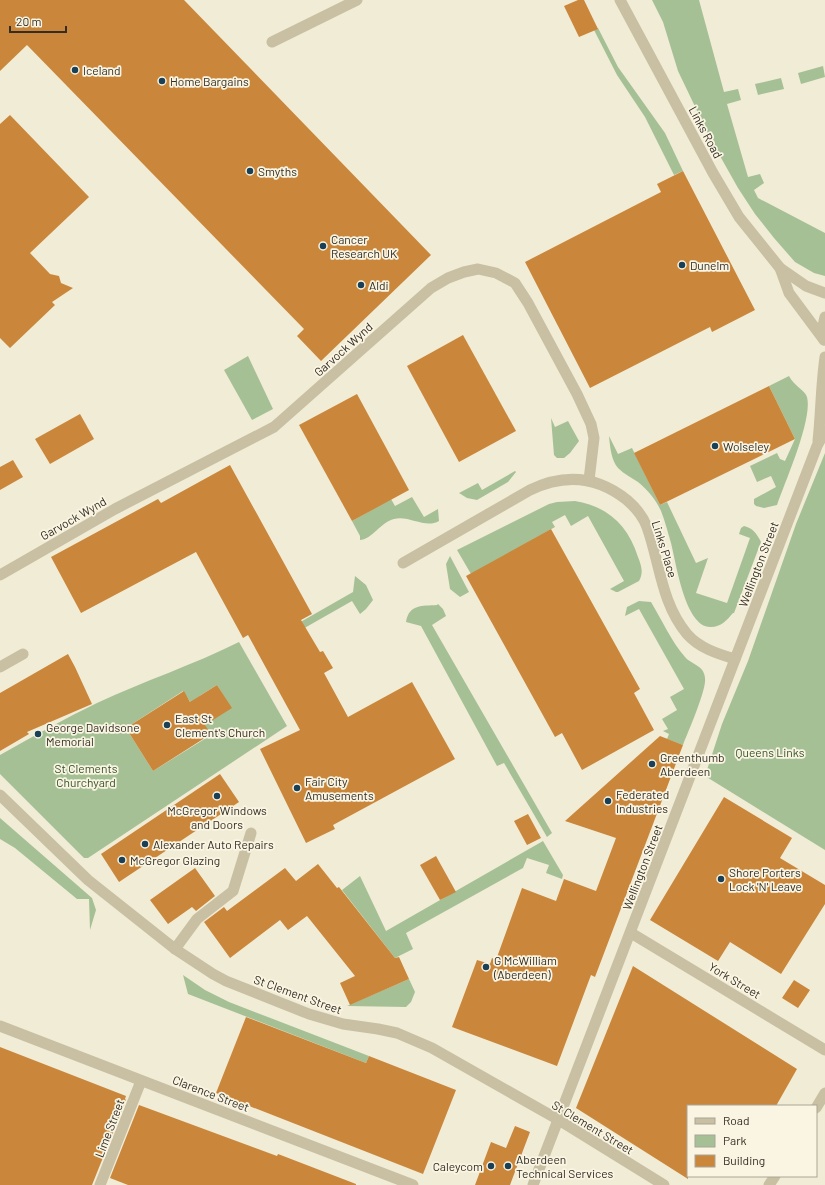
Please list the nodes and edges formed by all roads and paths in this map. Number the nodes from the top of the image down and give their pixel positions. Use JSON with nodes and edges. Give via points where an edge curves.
{"nodes":[{"id":1,"x":356,"y":0,"type":"edge"},
{"id":2,"x":620,"y":0,"type":"edge"},
{"id":3,"x":272,"y":42,"type":"dead end"},
{"id":4,"x":780,"y":268,"type":"junction"},
{"id":5,"x":825,"y":294,"type":"edge"},
{"id":6,"x":825,"y":317,"type":"edge"},
{"id":7,"x":824,"y":341,"type":"edge"},
{"id":8,"x":825,"y":356,"type":"edge"},
{"id":9,"x":825,"y":431,"type":"edge"},
{"id":10,"x":817,"y":446,"type":"junction"},
{"id":11,"x":589,"y":480,"type":"junction"},
{"id":12,"x":403,"y":563,"type":"dead end"},
{"id":13,"x":0,"y":575,"type":"edge"},
{"id":14,"x":23,"y":654,"type":"dead end"},
{"id":15,"x":735,"y":659,"type":"junction"},
{"id":16,"x":0,"y":667,"type":"edge"},
{"id":17,"x":0,"y":795,"type":"edge"},
{"id":18,"x":251,"y":833,"type":"dead end"},
{"id":19,"x":631,"y":933,"type":"junction"},
{"id":20,"x":174,"y":949,"type":"junction"},
{"id":21,"x":0,"y":1026,"type":"edge"},
{"id":22,"x":825,"y":1050,"type":"edge"},
{"id":23,"x":141,"y":1081,"type":"junction"},
{"id":24,"x":825,"y":1093,"type":"edge"},
{"id":25,"x":817,"y":1106,"type":"edge"},
{"id":26,"x":559,"y":1120,"type":"junction"},
{"id":27,"x":100,"y":1185,"type":"edge"},
{"id":28,"x":413,"y":1185,"type":"edge"},
{"id":29,"x":533,"y":1185,"type":"edge"},
{"id":30,"x":664,"y":1185,"type":"edge"}],
"edges":[{"from":1,"to":3,"type":"street"},
{"from":2,"to":4,"type":"street","name":"Links Road","via":[[728,198]]},
{"from":4,"to":5,"type":"street","name":"Links Road","via":[[806,286]]},
{"from":4,"to":7,"type":"street","name":"Links Road","via":[[789,293]]},
{"from":6,"to":7,"type":"street","via":[[822,330]]},
{"from":8,"to":10,"type":"street","name":"Wellington Street"},
{"from":9,"to":10,"type":"street","name":"Wellington Street"},
{"from":10,"to":15,"type":"street","name":"Wellington Street"},
{"from":11,"to":12,"type":"street","name":"Links Place","via":[[562,480],[543,484]]},
{"from":11,"to":13,"type":"street","name":"Garvock Wynd","via":[[594,438],[591,424],[577,394],[515,283],[496,273],[478,269],[448,278],[431,288],[274,428],[115,509]]},
{"from":11,"to":15,"type":"street","name":"Links Place","via":[[622,497],[635,508],[643,520],[667,598],[686,633],[706,649]]},
{"from":14,"to":16,"type":"street"},
{"from":15,"to":19,"type":"street","name":"Wellington Street"},
{"from":17,"to":20,"type":"street","name":"St Clement Street","via":[[88,880]]},
{"from":18,"to":20,"type":"street","via":[[233,891],[197,919]]},
{"from":19,"to":22,"type":"street","name":"York Street"},
{"from":19,"to":26,"type":"street","name":"Wellington Street"},
{"from":20,"to":26,"type":"street","name":"St Clement Street","via":[[219,978],[280,1002],[343,1024],[385,1030],[411,1038]]},
{"from":21,"to":23,"type":"street","name":"Clarence Street"},
{"from":23,"to":27,"type":"street","name":"Lime Street"},
{"from":23,"to":28,"type":"street","name":"Clarence Street"},
{"from":24,"to":25,"type":"street"},
{"from":26,"to":29,"type":"street","name":"Wellington Street"},
{"from":26,"to":30,"type":"street","name":"St Clement Street"}]}
